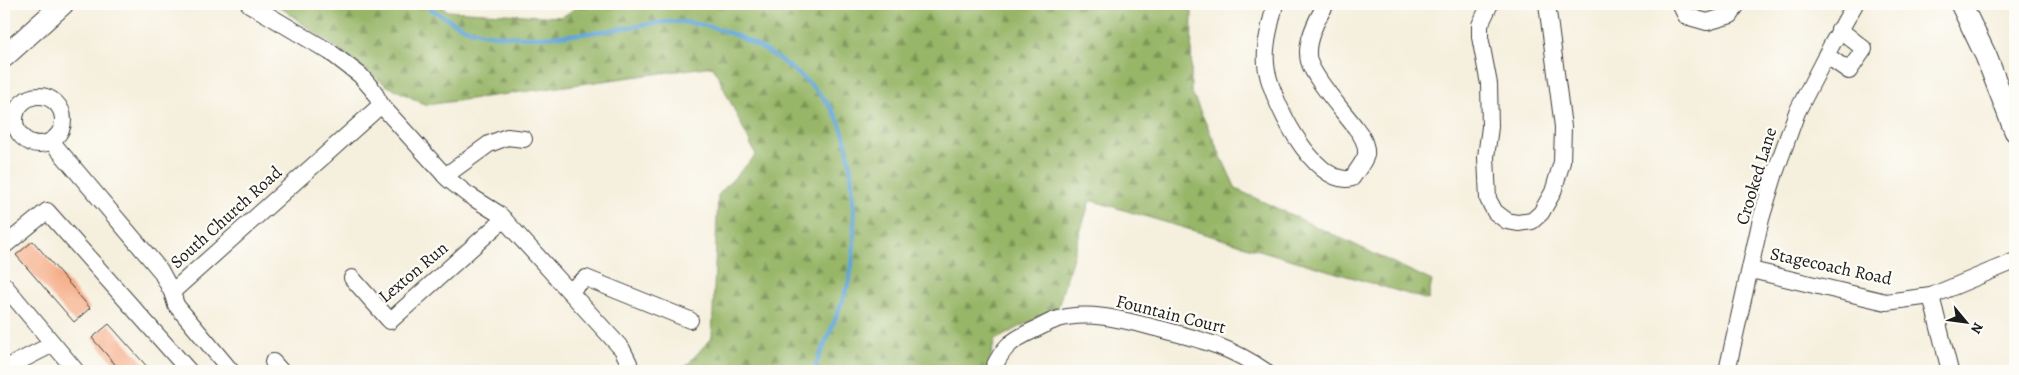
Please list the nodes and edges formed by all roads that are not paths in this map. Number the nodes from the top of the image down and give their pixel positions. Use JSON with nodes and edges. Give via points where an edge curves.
{"nodes":[{"id":1,"x":63,"y":4,"type":"edge"},
{"id":2,"x":248,"y":4,"type":"edge"},
{"id":3,"x":1275,"y":4,"type":"edge"},
{"id":4,"x":1326,"y":4,"type":"edge"},
{"id":5,"x":1490,"y":4,"type":"edge"},
{"id":6,"x":1547,"y":4,"type":"edge"},
{"id":7,"x":1680,"y":4,"type":"edge"},
{"id":8,"x":1737,"y":4,"type":"edge"},
{"id":9,"x":1855,"y":4,"type":"edge"},
{"id":10,"x":1962,"y":4,"type":"edge"},
{"id":11,"x":1972,"y":4,"type":"edge"},
{"id":12,"x":1840,"y":29,"type":"junction"},
{"id":13,"x":1826,"y":55,"type":"junction"},
{"id":14,"x":1986,"y":56,"type":"junction"},
{"id":15,"x":4,"y":57,"type":"edge"},
{"id":16,"x":381,"y":105,"type":"junction"},
{"id":17,"x":2013,"y":118,"type":"edge"},
{"id":18,"x":524,"y":138,"type":"dead end"},
{"id":19,"x":51,"y":141,"type":"dead end"},
{"id":20,"x":445,"y":176,"type":"junction"},
{"id":21,"x":504,"y":219,"type":"junction"},
{"id":22,"x":4,"y":246,"type":"edge"},
{"id":23,"x":2015,"y":262,"type":"edge"},
{"id":24,"x":1751,"y":270,"type":"junction"},
{"id":25,"x":352,"y":278,"type":"dead end"},
{"id":26,"x":4,"y":285,"type":"edge"},
{"id":27,"x":569,"y":291,"type":"junction"},
{"id":28,"x":172,"y":292,"type":"junction"},
{"id":29,"x":1931,"y":296,"type":"junction"},
{"id":30,"x":690,"y":320,"type":"dead end"},
{"id":31,"x":53,"y":344,"type":"junction"},
{"id":32,"x":4,"y":369,"type":"edge"},
{"id":33,"x":76,"y":371,"type":"edge"},
{"id":34,"x":189,"y":371,"type":"edge"},
{"id":35,"x":231,"y":371,"type":"edge"},
{"id":36,"x":627,"y":371,"type":"edge"},
{"id":37,"x":992,"y":371,"type":"edge"},
{"id":38,"x":1266,"y":371,"type":"edge"},
{"id":39,"x":1727,"y":371,"type":"edge"},
{"id":40,"x":1950,"y":371,"type":"edge"}],
"edges":[{"from":1,"to":15,"type":"main road"},
{"from":2,"to":16,"type":"street","via":[[330,52],[360,75]]},
{"from":3,"to":4,"type":"street","via":[[1266,45],[1268,80],[1280,109],[1306,153],[1336,177],[1347,179],[1352,178],[1366,156],[1365,146],[1361,134],[1309,61],[1310,39]]},
{"from":5,"to":6,"type":"street","via":[[1480,25],[1489,84],[1488,199],[1495,212],[1507,221],[1518,223],[1532,221],[1541,213],[1553,192],[1562,162],[1563,128]]},
{"from":7,"to":8,"type":"street","via":[[1686,16],[1707,22],[1731,15]]},
{"from":9,"to":12,"type":"street","name":"Crooked Lane"},
{"from":10,"to":14,"type":"main road"},
{"from":11,"to":14,"type":"main road"},
{"from":12,"to":13,"type":"street","name":"Crooked Lane"},
{"from":12,"to":13,"type":"street","via":[[1864,49],[1849,71]]},
{"from":13,"to":24,"type":"street","name":"Crooked Lane","via":[[1797,112],[1775,173],[1761,219]]},
{"from":14,"to":17,"type":"main road"},
{"from":16,"to":20,"type":"street"},
{"from":16,"to":28,"type":"street","name":"South Church Road"},
{"from":18,"to":20,"type":"street","via":[[507,138],[489,144]]},
{"from":19,"to":28,"type":"street","via":[[160,270]]},
{"from":20,"to":21,"type":"street"},
{"from":21,"to":25,"type":"street","name":"Lexton Run","via":[[390,321]]},
{"from":21,"to":27,"type":"street"},
{"from":22,"to":34,"type":"street","via":[[47,211]]},
{"from":23,"to":29,"type":"street","name":"Stagecoach Road"},
{"from":24,"to":29,"type":"street","name":"Stagecoach Road","via":[[1886,302]]},
{"from":24,"to":39,"type":"street","name":"Crooked Lane"},
{"from":26,"to":31,"type":"street"},
{"from":27,"to":30,"type":"street","via":[[586,278]]},
{"from":27,"to":36,"type":"street","via":[[622,349],[629,363]]},
{"from":28,"to":35,"type":"street","name":"South Church Road","via":[[176,305]]},
{"from":29,"to":40,"type":"street"},
{"from":31,"to":32,"type":"street"},
{"from":31,"to":33,"type":"street"},
{"from":37,"to":38,"type":"street","name":"Fountain Court","via":[[1001,351],[1018,337],[1055,320],[1081,316],[1117,318],[1212,342]]}]}
